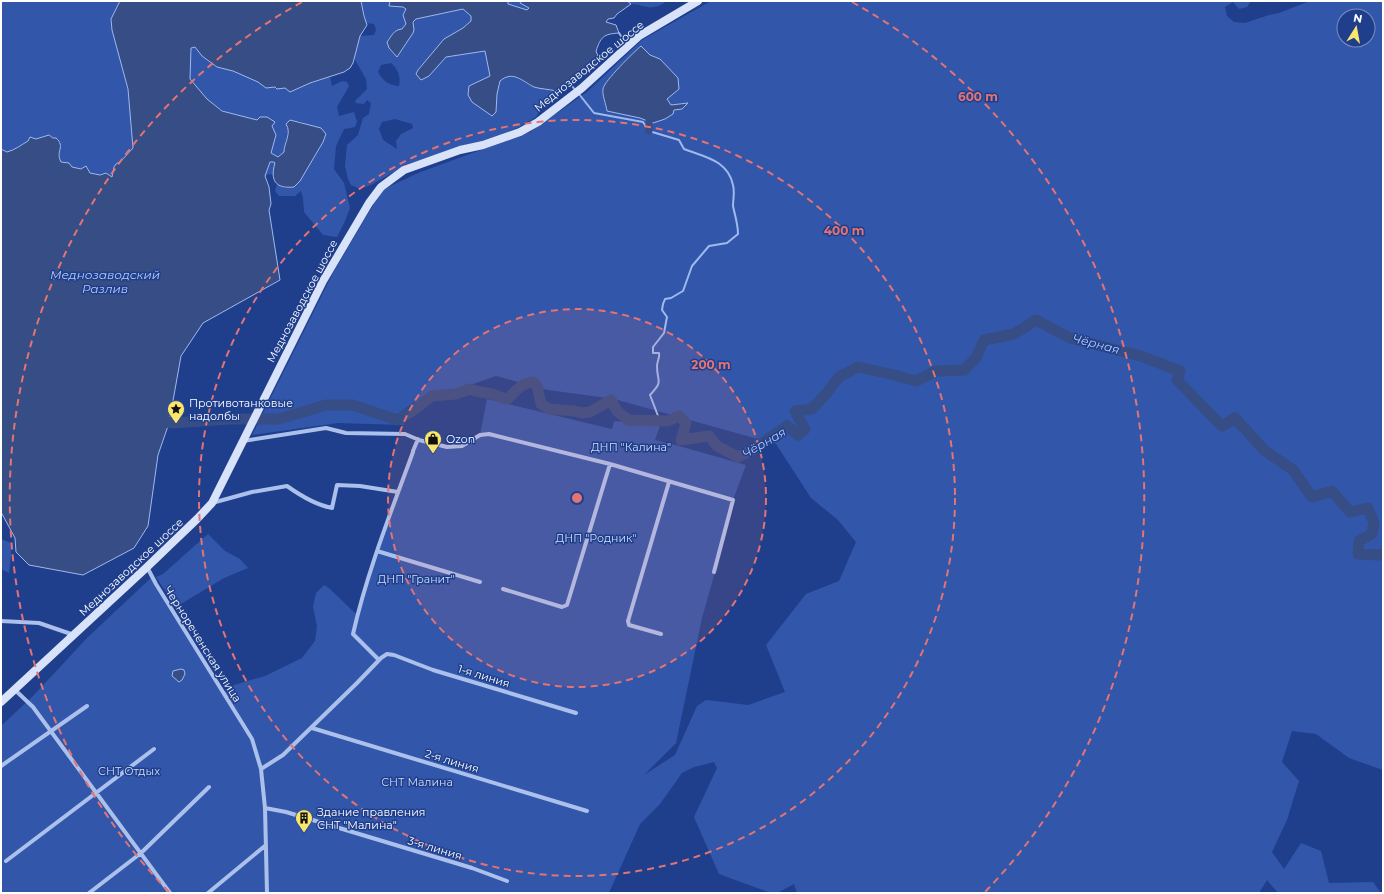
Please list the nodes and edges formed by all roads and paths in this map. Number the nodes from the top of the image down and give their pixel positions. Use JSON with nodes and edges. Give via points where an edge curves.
{"nodes":[{"id":1,"x":698,"y":1,"type":"edge"},
{"id":2,"x":418,"y":439,"type":"junction"},
{"id":3,"x":243,"y":441,"type":"junction"},
{"id":4,"x":610,"y":464,"type":"junction"},
{"id":5,"x":669,"y":482,"type":"junction"},
{"id":6,"x":398,"y":492,"type":"junction"},
{"id":7,"x":212,"y":503,"type":"junction"},
{"id":8,"x":377,"y":551,"type":"junction"},
{"id":9,"x":147,"y":567,"type":"junction"},
{"id":10,"x":714,"y":572,"type":"dead end"},
{"id":11,"x":480,"y":582,"type":"dead end"},
{"id":12,"x":502,"y":589,"type":"dead end"},
{"id":13,"x":1,"y":621,"type":"edge"},
{"id":14,"x":661,"y":634,"type":"dead end"},
{"id":15,"x":74,"y":635,"type":"junction"},
{"id":16,"x":379,"y":660,"type":"junction"},
{"id":17,"x":14,"y":690,"type":"junction"},
{"id":18,"x":1,"y":702,"type":"edge"},
{"id":19,"x":87,"y":706,"type":"dead end"},
{"id":20,"x":576,"y":713,"type":"dead end"},
{"id":21,"x":312,"y":728,"type":"junction"},
{"id":22,"x":50,"y":731,"type":"junction"},
{"id":23,"x":154,"y":749,"type":"dead end"},
{"id":24,"x":1,"y":766,"type":"edge"},
{"id":25,"x":261,"y":768,"type":"junction"},
{"id":26,"x":210,"y":787,"type":"dead end"},
{"id":27,"x":96,"y":793,"type":"junction"},
{"id":28,"x":265,"y":808,"type":"junction"},
{"id":29,"x":587,"y":811,"type":"dead end"},
{"id":30,"x":266,"y":845,"type":"junction"},
{"id":31,"x":141,"y":853,"type":"junction"},
{"id":32,"x":6,"y":861,"type":"dead end"},
{"id":33,"x":507,"y":881,"type":"dead end"},
{"id":34,"x":89,"y":893,"type":"edge"},
{"id":35,"x":170,"y":893,"type":"edge"},
{"id":36,"x":208,"y":893,"type":"edge"},
{"id":37,"x":267,"y":893,"type":"edge"}],
"edges":[{"from":1,"to":3,"type":"main road","name":"Меднозаводское шоссе","via":[[639,36],[574,95],[538,122],[520,132],[404,170],[381,187],[368,203],[323,281]]},
{"from":2,"to":3,"type":"street","via":[[405,434],[346,433],[326,428]]},
{"from":2,"to":4,"type":"street","via":[[447,447],[462,446],[480,435],[489,434]]},
{"from":2,"to":6,"type":"street"},
{"from":3,"to":7,"type":"main road","name":"Меднозаводское шоссе"},
{"from":4,"to":5,"type":"street"},
{"from":4,"to":12,"type":"street","via":[[567,605],[562,607]]},
{"from":5,"to":10,"type":"street","via":[[733,500]]},
{"from":5,"to":14,"type":"street","via":[[628,621],[629,625]]},
{"from":6,"to":7,"type":"street","via":[[337,485],[332,508],[300,495],[287,486]]},
{"from":6,"to":8,"type":"street"},
{"from":7,"to":9,"type":"main road","name":"Меднозаводское шоссе"},
{"from":8,"to":11,"type":"street"},
{"from":8,"to":16,"type":"street","via":[[353,634]]},
{"from":9,"to":15,"type":"main road","name":"Меднозаводское шоссе"},
{"from":9,"to":25,"type":"street","name":"Чернореченская улица","via":[[252,739]]},
{"from":13,"to":15,"type":"street","via":[[39,623]]},
{"from":15,"to":17,"type":"main road","name":"Меднозаводское шоссе"},
{"from":16,"to":20,"type":"street","name":"1-я линия","via":[[387,654],[394,655],[433,670]]},
{"from":16,"to":21,"type":"street"},
{"from":17,"to":18,"type":"main road","name":"Меднозаводское шоссе"},
{"from":17,"to":22,"type":"street","via":[[32,707]]},
{"from":19,"to":22,"type":"street"},
{"from":21,"to":25,"type":"street","via":[[283,755]]},
{"from":21,"to":29,"type":"street","name":"2-я линия"},
{"from":22,"to":24,"type":"street"},
{"from":22,"to":27,"type":"street"},
{"from":23,"to":27,"type":"street"},
{"from":25,"to":28,"type":"street","name":"Чернореченская улица"},
{"from":26,"to":31,"type":"street"},
{"from":27,"to":31,"type":"street"},
{"from":27,"to":32,"type":"street"},
{"from":28,"to":30,"type":"street","name":"Чернореченская улица"},
{"from":28,"to":33,"type":"street","name":"3-я линия","via":[[472,868]]},
{"from":30,"to":36,"type":"street"},
{"from":30,"to":37,"type":"street","name":"Чернореченская улица"},
{"from":31,"to":34,"type":"street"},
{"from":31,"to":35,"type":"street"}]}
